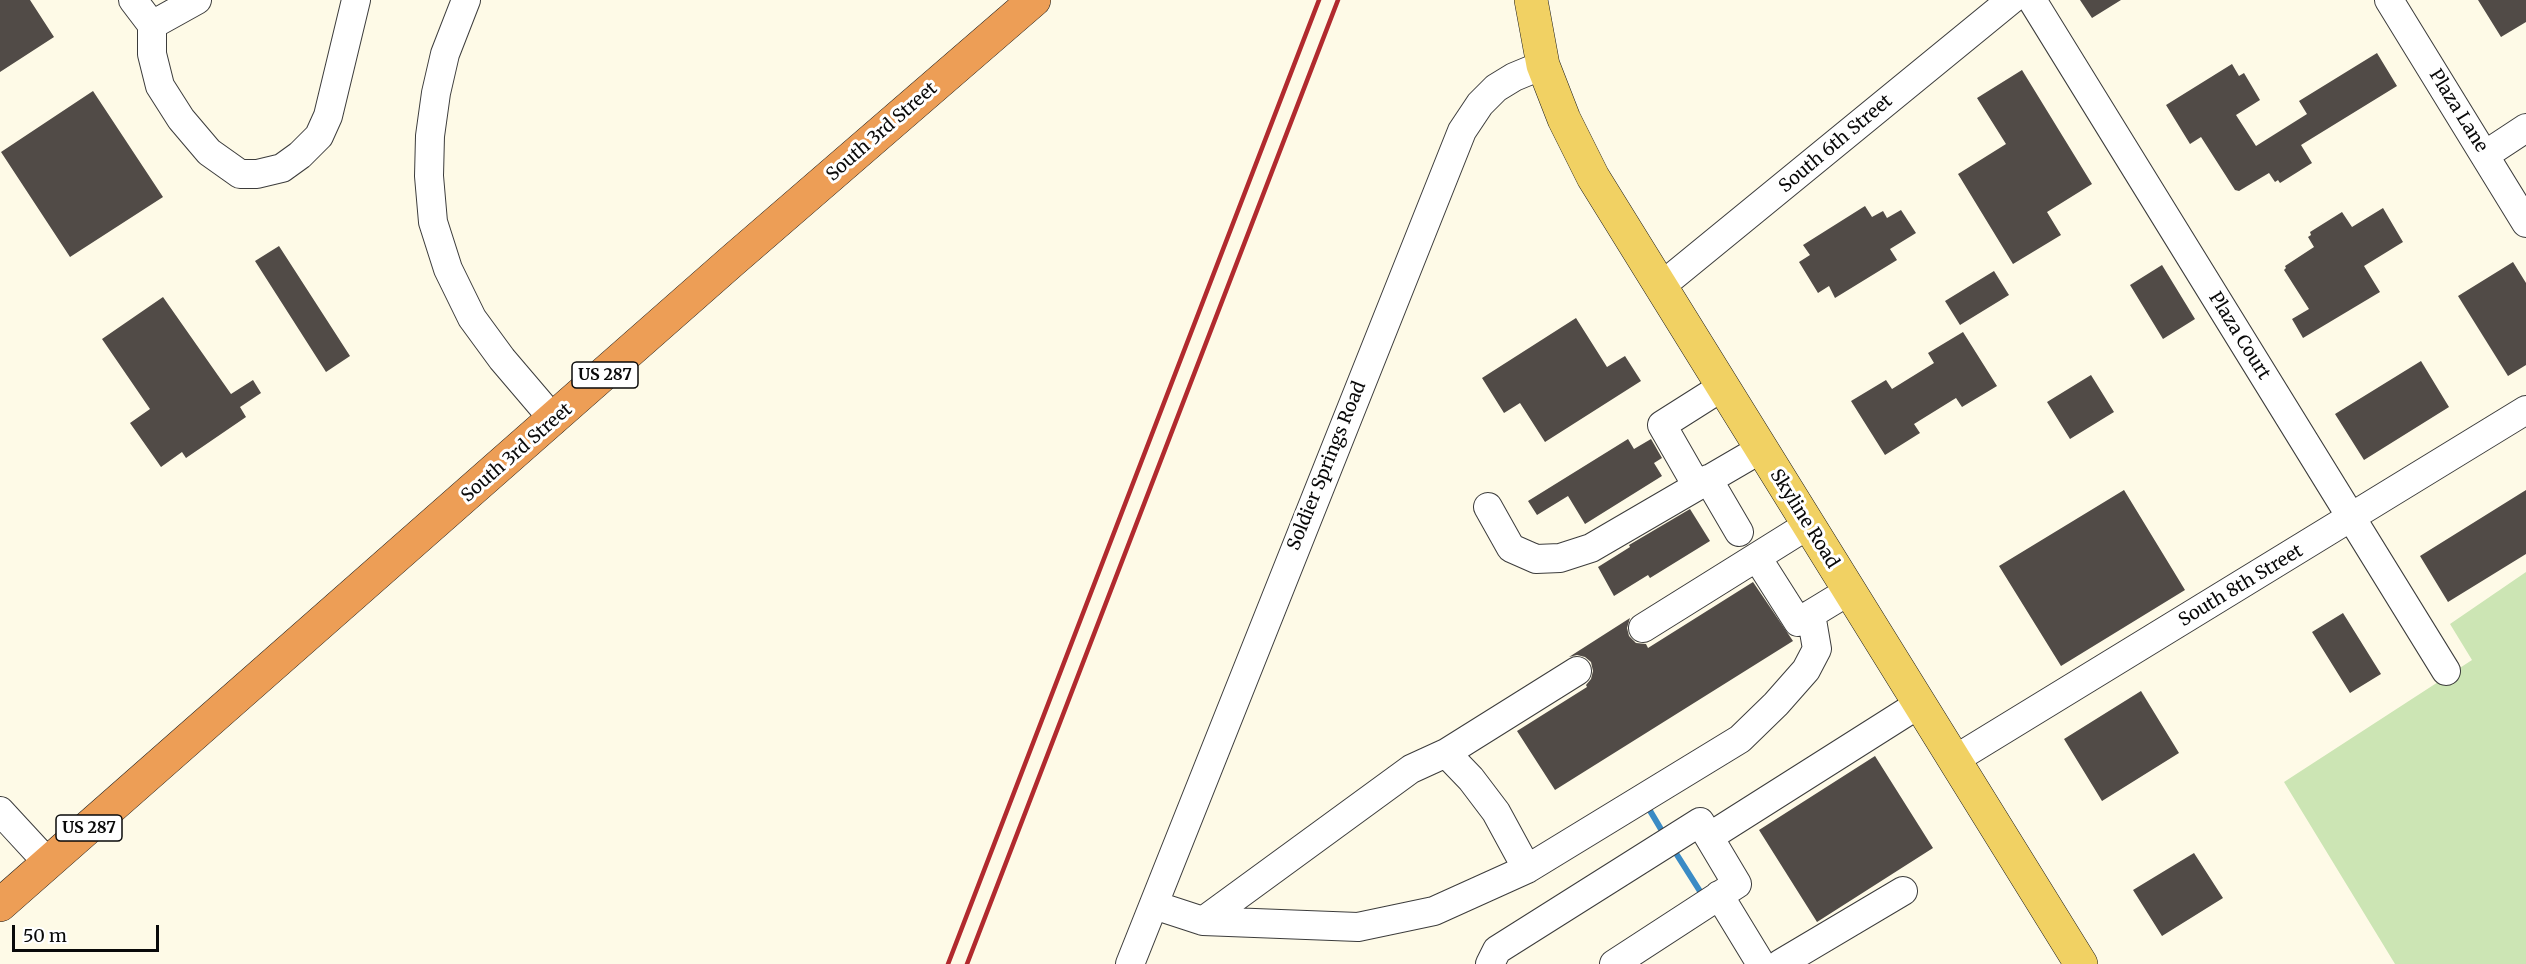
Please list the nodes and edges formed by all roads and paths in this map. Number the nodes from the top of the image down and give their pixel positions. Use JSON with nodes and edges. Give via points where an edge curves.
{"nodes":[{"id":1,"x":133,"y":0,"type":"edge"},
{"id":2,"x":197,"y":0,"type":"edge"},
{"id":3,"x":356,"y":0,"type":"edge"},
{"id":4,"x":466,"y":0,"type":"edge"},
{"id":5,"x":1034,"y":0,"type":"edge"},
{"id":6,"x":1531,"y":0,"type":"edge"},
{"id":7,"x":2011,"y":0,"type":"edge"},
{"id":8,"x":2032,"y":0,"type":"edge"},
{"id":9,"x":2389,"y":0,"type":"edge"},
{"id":10,"x":152,"y":25,"type":"junction"},
{"id":11,"x":1543,"y":65,"type":"junction"},
{"id":12,"x":2526,"y":128,"type":"edge"},
{"id":13,"x":2485,"y":155,"type":"junction"},
{"id":14,"x":2526,"y":223,"type":"edge"},
{"id":15,"x":1660,"y":287,"type":"junction"},
{"id":16,"x":1722,"y":387,"type":"junction"},
{"id":17,"x":2526,"y":410,"type":"edge"},
{"id":18,"x":554,"y":420,"type":"junction"},
{"id":19,"x":1761,"y":448,"type":"junction"},
{"id":20,"x":1703,"y":482,"type":"junction"},
{"id":21,"x":1488,"y":507,"type":"dead end"},
{"id":22,"x":2351,"y":518,"type":"junction"},
{"id":23,"x":1808,"y":525,"type":"junction"},
{"id":24,"x":1739,"y":532,"type":"dead end"},
{"id":25,"x":1758,"y":559,"type":"junction"},
{"id":26,"x":1849,"y":591,"type":"junction"},
{"id":27,"x":1811,"y":614,"type":"junction"},
{"id":28,"x":1643,"y":628,"type":"dead end"},
{"id":29,"x":1577,"y":671,"type":"dead end"},
{"id":30,"x":2446,"y":671,"type":"dead end"},
{"id":31,"x":1919,"y":704,"type":"junction"},
{"id":32,"x":1446,"y":753,"type":"junction"},
{"id":33,"x":1954,"y":760,"type":"junction"},
{"id":34,"x":0,"y":811,"type":"edge"},
{"id":35,"x":1709,"y":837,"type":"junction"},
{"id":36,"x":48,"y":863,"type":"junction"},
{"id":37,"x":1527,"y":869,"type":"junction"},
{"id":38,"x":1903,"y":891,"type":"dead end"},
{"id":39,"x":1719,"y":896,"type":"junction"},
{"id":40,"x":0,"y":905,"type":"edge"},
{"id":41,"x":1154,"y":905,"type":"junction"},
{"id":42,"x":1203,"y":921,"type":"junction"},
{"id":43,"x":2072,"y":960,"type":"edge"},
{"id":44,"x":1130,"y":964,"type":"edge"},
{"id":45,"x":1490,"y":964,"type":"edge"},
{"id":46,"x":1614,"y":964,"type":"edge"},
{"id":47,"x":1761,"y":964,"type":"edge"},
{"id":48,"x":1780,"y":964,"type":"edge"}],
"edges":[{"from":1,"to":10,"type":"street"},
{"from":2,"to":10,"type":"street"},
{"from":3,"to":10,"type":"street","via":[[328,116],[319,136],[282,168],[257,174],[240,174],[209,152],[182,119],[160,86],[152,54]]},
{"from":4,"to":18,"type":"street","via":[[445,54],[436,93],[429,176],[434,222],[448,269],[472,318]]},
{"from":5,"to":18,"type":"highway","name":"South 3rd Street","number":"US 287"},
{"from":6,"to":11,"type":"main road"},
{"from":7,"to":15,"type":"street","name":"South 6th Street"},
{"from":8,"to":22,"type":"street","name":"Plaza Court"},
{"from":9,"to":13,"type":"street","name":"Plaza Lane"},
{"from":11,"to":15,"type":"main road","name":"Skyline Road","via":[[1593,177]]},
{"from":11,"to":41,"type":"street","name":"Soldier Springs Road","via":[[1496,88],[1462,131]]},
{"from":12,"to":13,"type":"street"},
{"from":13,"to":14,"type":"street","name":"Plaza Lane"},
{"from":15,"to":16,"type":"main road","name":"Skyline Road"},
{"from":16,"to":19,"type":"main road","name":"Skyline Road"},
{"from":16,"to":20,"type":"street","via":[[1662,425]]},
{"from":17,"to":22,"type":"street","name":"South 8th Street"},
{"from":18,"to":36,"type":"highway","name":"South 3rd Street","number":"US 287"},
{"from":19,"to":20,"type":"street"},
{"from":19,"to":23,"type":"main road","name":"Skyline Road"},
{"from":20,"to":21,"type":"street","via":[[1591,548],[1560,558],[1536,559],[1511,548]]},
{"from":20,"to":24,"type":"street"},
{"from":22,"to":30,"type":"street","name":"Plaza Court"},
{"from":22,"to":33,"type":"street","name":"South 8th Street"},
{"from":23,"to":25,"type":"street"},
{"from":23,"to":26,"type":"main road","name":"Skyline Road"},
{"from":25,"to":27,"type":"street","via":[[1798,622]]},
{"from":25,"to":28,"type":"street"},
{"from":26,"to":27,"type":"street"},
{"from":26,"to":31,"type":"main road","name":"Skyline Road"},
{"from":27,"to":37,"type":"street","via":[[1817,649],[1806,670],[1740,739]]},
{"from":29,"to":32,"type":"street"},
{"from":31,"to":33,"type":"main road","name":"Skyline Road"},
{"from":31,"to":35,"type":"street"},
{"from":32,"to":37,"type":"street","via":[[1496,812]]},
{"from":32,"to":42,"type":"street","via":[[1411,769]]},
{"from":33,"to":43,"type":"main road","name":"Skyline Road"},
{"from":34,"to":36,"type":"street"},
{"from":35,"to":39,"type":"street","via":[[1737,884]]},
{"from":35,"to":45,"type":"street","via":[[1700,822],[1497,950]]},
{"from":36,"to":40,"type":"highway","name":"South 3rd Street","number":"US 287"},
{"from":37,"to":42,"type":"street","via":[[1434,911],[1358,927]]},
{"from":38,"to":48,"type":"street"},
{"from":39,"to":46,"type":"street"},
{"from":39,"to":47,"type":"street"},
{"from":41,"to":42,"type":"street"},
{"from":41,"to":44,"type":"street","name":"Soldier Springs Road"}]}
